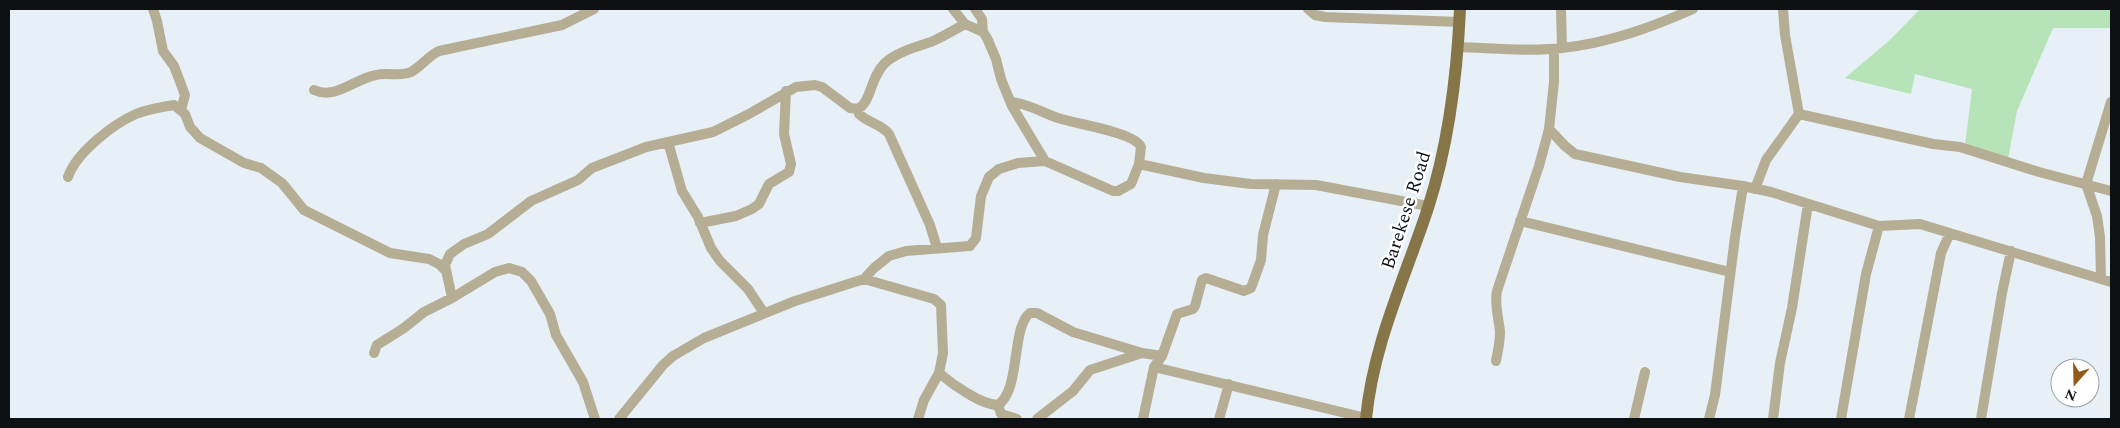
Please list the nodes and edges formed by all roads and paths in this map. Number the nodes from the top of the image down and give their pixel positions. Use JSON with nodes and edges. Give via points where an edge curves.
{"nodes":[{"id":1,"x":152,"y":9,"type":"edge"},
{"id":2,"x":594,"y":9,"type":"edge"},
{"id":3,"x":953,"y":9,"type":"edge"},
{"id":4,"x":975,"y":9,"type":"edge"},
{"id":5,"x":1308,"y":9,"type":"edge"},
{"id":6,"x":1460,"y":9,"type":"edge"},
{"id":7,"x":1561,"y":9,"type":"edge"},
{"id":8,"x":1693,"y":9,"type":"edge"},
{"id":9,"x":1783,"y":9,"type":"edge"},
{"id":10,"x":1460,"y":22,"type":"junction"},
{"id":11,"x":966,"y":24,"type":"junction"},
{"id":12,"x":983,"y":32,"type":"junction"},
{"id":13,"x":1458,"y":47,"type":"junction"},
{"id":14,"x":1558,"y":48,"type":"junction"},
{"id":15,"x":314,"y":90,"type":"dead end"},
{"id":16,"x":786,"y":92,"type":"junction"},
{"id":17,"x":1010,"y":102,"type":"junction"},
{"id":18,"x":2110,"y":108,"type":"edge"},
{"id":19,"x":858,"y":109,"type":"junction"},
{"id":20,"x":181,"y":110,"type":"junction"},
{"id":21,"x":1799,"y":114,"type":"junction"},
{"id":22,"x":1549,"y":130,"type":"junction"},
{"id":23,"x":668,"y":142,"type":"junction"},
{"id":24,"x":1045,"y":161,"type":"junction"},
{"id":25,"x":1138,"y":164,"type":"junction"},
{"id":26,"x":68,"y":177,"type":"dead end"},
{"id":27,"x":1276,"y":184,"type":"junction"},
{"id":28,"x":2086,"y":184,"type":"junction"},
{"id":29,"x":1743,"y":186,"type":"junction"},
{"id":30,"x":1755,"y":188,"type":"junction"},
{"id":31,"x":2111,"y":191,"type":"edge"},
{"id":32,"x":1808,"y":204,"type":"junction"},
{"id":33,"x":1428,"y":206,"type":"junction"},
{"id":34,"x":1520,"y":221,"type":"junction"},
{"id":35,"x":700,"y":223,"type":"junction"},
{"id":36,"x":1879,"y":226,"type":"junction"},
{"id":37,"x":1950,"y":233,"type":"junction"},
{"id":38,"x":937,"y":248,"type":"junction"},
{"id":39,"x":2011,"y":251,"type":"junction"},
{"id":40,"x":446,"y":270,"type":"junction"},
{"id":41,"x":1730,"y":272,"type":"junction"},
{"id":42,"x":864,"y":279,"type":"junction"},
{"id":43,"x":2106,"y":280,"type":"edge"},
{"id":44,"x":452,"y":298,"type":"junction"},
{"id":45,"x":764,"y":313,"type":"junction"},
{"id":46,"x":374,"y":354,"type":"dead end"},
{"id":47,"x":1142,"y":354,"type":"junction"},
{"id":48,"x":1162,"y":356,"type":"junction"},
{"id":49,"x":1496,"y":361,"type":"dead end"},
{"id":50,"x":1154,"y":367,"type":"junction"},
{"id":51,"x":1644,"y":372,"type":"dead end"},
{"id":52,"x":939,"y":373,"type":"junction"},
{"id":53,"x":1229,"y":384,"type":"junction"},
{"id":54,"x":998,"y":405,"type":"junction"},
{"id":55,"x":595,"y":419,"type":"edge"},
{"id":56,"x":619,"y":419,"type":"edge"},
{"id":57,"x":918,"y":419,"type":"edge"},
{"id":58,"x":1017,"y":419,"type":"edge"},
{"id":59,"x":1037,"y":419,"type":"edge"},
{"id":60,"x":1143,"y":419,"type":"edge"},
{"id":61,"x":1219,"y":419,"type":"edge"},
{"id":62,"x":1366,"y":419,"type":"edge"},
{"id":63,"x":1634,"y":419,"type":"edge"},
{"id":64,"x":1709,"y":419,"type":"edge"},
{"id":65,"x":1772,"y":419,"type":"edge"},
{"id":66,"x":1841,"y":419,"type":"edge"},
{"id":67,"x":1909,"y":419,"type":"edge"},
{"id":68,"x":1981,"y":419,"type":"edge"}],
"edges":[{"from":1,"to":20,"type":"street","via":[[163,51],[174,66],[185,95]]},
{"from":2,"to":15,"type":"street","via":[[562,24],[439,51],[403,75],[377,74],[330,94]]},
{"from":3,"to":11,"type":"street"},
{"from":4,"to":12,"type":"street","via":[[982,19]]},
{"from":5,"to":10,"type":"street","via":[[1325,17]]},
{"from":6,"to":10,"type":"main road","name":"Barekese Road"},
{"from":7,"to":14,"type":"street"},
{"from":8,"to":14,"type":"street","via":[[1634,33]]},
{"from":9,"to":21,"type":"street"},
{"from":10,"to":13,"type":"main road","name":"Barekese Road"},
{"from":11,"to":12,"type":"street"},
{"from":11,"to":19,"type":"street","via":[[887,61],[877,70],[864,103]]},
{"from":12,"to":17,"type":"street"},
{"from":13,"to":14,"type":"street"},
{"from":13,"to":33,"type":"main road","name":"Barekese Road","via":[[1448,136]]},
{"from":14,"to":22,"type":"street"},
{"from":16,"to":19,"type":"street","via":[[796,87],[815,85],[850,108]]},
{"from":16,"to":23,"type":"street","via":[[713,132]]},
{"from":16,"to":35,"type":"street","via":[[784,134],[791,164],[789,172],[772,181],[759,204],[752,209],[736,216]]},
{"from":17,"to":24,"type":"street"},
{"from":17,"to":25,"type":"street","via":[[1025,103],[1060,119],[1136,140],[1141,147]]},
{"from":18,"to":28,"type":"street"},
{"from":19,"to":38,"type":"street","via":[[858,114],[889,134]]},
{"from":20,"to":26,"type":"street","via":[[174,105],[135,114],[107,132],[83,154],[71,167]]},
{"from":20,"to":40,"type":"street","via":[[200,138],[244,163],[261,168],[282,183],[304,210],[390,254],[429,258]]},
{"from":21,"to":28,"type":"street","via":[[1960,147]]},
{"from":21,"to":30,"type":"street","via":[[1766,160]]},
{"from":22,"to":29,"type":"street","via":[[1575,154],[1680,177]]},
{"from":22,"to":34,"type":"street"},
{"from":23,"to":35,"type":"street","via":[[682,191]]},
{"from":23,"to":40,"type":"street","via":[[592,168],[578,180],[531,201],[488,234],[450,254]]},
{"from":24,"to":25,"type":"street","via":[[1118,191],[1131,184]]},
{"from":24,"to":38,"type":"street","via":[[1018,163],[994,172],[981,196],[974,242],[964,247]]},
{"from":25,"to":27,"type":"street","via":[[1204,178]]},
{"from":27,"to":33,"type":"street","via":[[1316,185]]},
{"from":27,"to":48,"type":"street","via":[[1263,235],[1261,260],[1251,288],[1244,291],[1203,278],[1193,309],[1177,314]]},
{"from":28,"to":31,"type":"street"},
{"from":28,"to":43,"type":"street","via":[[2097,216]]},
{"from":29,"to":30,"type":"street"},
{"from":29,"to":41,"type":"street"},
{"from":30,"to":32,"type":"street"},
{"from":32,"to":36,"type":"street"},
{"from":32,"to":65,"type":"street"},
{"from":33,"to":62,"type":"main road","name":"Barekese Road","via":[[1380,341]]},
{"from":34,"to":41,"type":"street"},
{"from":34,"to":49,"type":"street","via":[[1495,300],[1500,330]]},
{"from":35,"to":45,"type":"street","via":[[710,248],[748,289]]},
{"from":36,"to":37,"type":"street","via":[[1920,224]]},
{"from":36,"to":66,"type":"street","via":[[1866,274]]},
{"from":37,"to":39,"type":"street"},
{"from":37,"to":67,"type":"street","via":[[1940,253]]},
{"from":38,"to":42,"type":"street","via":[[889,256]]},
{"from":39,"to":43,"type":"street"},
{"from":39,"to":68,"type":"street"},
{"from":40,"to":44,"type":"street"},
{"from":41,"to":64,"type":"street","via":[[1715,395]]},
{"from":42,"to":45,"type":"street"},
{"from":42,"to":52,"type":"street","via":[[941,305],[944,343]]},
{"from":44,"to":46,"type":"street","via":[[424,312],[386,338],[377,345]]},
{"from":44,"to":55,"type":"street","via":[[495,272],[509,268],[522,272],[550,314],[556,335],[582,382]]},
{"from":45,"to":56,"type":"street","via":[[720,330],[673,356]]},
{"from":47,"to":48,"type":"street"},
{"from":47,"to":54,"type":"street","via":[[1073,332],[1037,313],[1030,313],[1023,323],[1012,378],[1002,403]]},
{"from":47,"to":59,"type":"street","via":[[1090,370],[1073,391]]},
{"from":48,"to":50,"type":"street"},
{"from":50,"to":53,"type":"street"},
{"from":50,"to":60,"type":"street"},
{"from":51,"to":63,"type":"street"},
{"from":52,"to":54,"type":"street","via":[[952,384]]},
{"from":52,"to":57,"type":"street"},
{"from":53,"to":61,"type":"street"},
{"from":53,"to":62,"type":"street"},
{"from":54,"to":58,"type":"street","via":[[1001,414]]}]}
